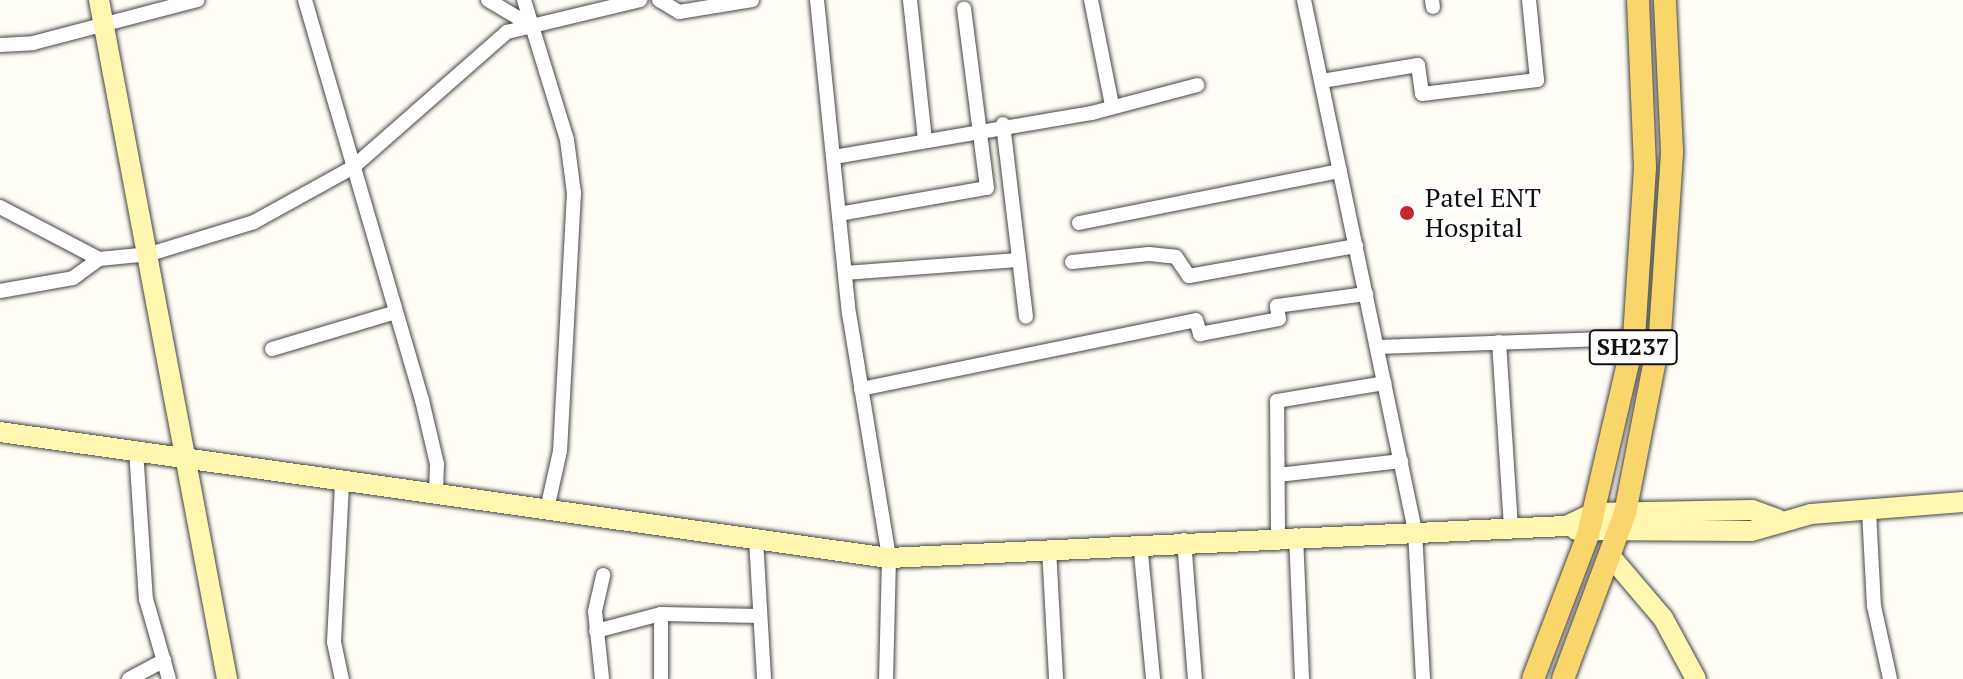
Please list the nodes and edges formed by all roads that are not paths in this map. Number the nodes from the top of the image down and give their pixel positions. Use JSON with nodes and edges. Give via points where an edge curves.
{"nodes":[{"id":1,"x":197,"y":0,"type":"edge"},
{"id":2,"x":305,"y":0,"type":"edge"},
{"id":3,"x":488,"y":0,"type":"edge"},
{"id":4,"x":524,"y":0,"type":"edge"},
{"id":5,"x":640,"y":0,"type":"edge"},
{"id":6,"x":659,"y":0,"type":"edge"},
{"id":7,"x":752,"y":0,"type":"edge"},
{"id":8,"x":817,"y":0,"type":"edge"},
{"id":9,"x":910,"y":0,"type":"edge"},
{"id":10,"x":1091,"y":0,"type":"edge"},
{"id":11,"x":1307,"y":0,"type":"edge"},
{"id":12,"x":1529,"y":0,"type":"edge"},
{"id":13,"x":1638,"y":0,"type":"edge"},
{"id":14,"x":1665,"y":0,"type":"edge"},
{"id":15,"x":964,"y":8,"type":"dead end"},
{"id":16,"x":101,"y":10,"type":"edge"},
{"id":17,"x":532,"y":26,"type":"junction"},
{"id":18,"x":0,"y":45,"type":"edge"},
{"id":19,"x":1322,"y":81,"type":"junction"},
{"id":20,"x":1197,"y":85,"type":"dead end"},
{"id":21,"x":1112,"y":105,"type":"junction"},
{"id":22,"x":1003,"y":124,"type":"junction"},
{"id":23,"x":979,"y":129,"type":"junction"},
{"id":24,"x":925,"y":140,"type":"junction"},
{"id":25,"x":834,"y":157,"type":"junction"},
{"id":26,"x":352,"y":168,"type":"junction"},
{"id":27,"x":1340,"y":171,"type":"junction"},
{"id":28,"x":0,"y":207,"type":"edge"},
{"id":29,"x":839,"y":214,"type":"junction"},
{"id":30,"x":1079,"y":223,"type":"dead end"},
{"id":31,"x":1356,"y":246,"type":"junction"},
{"id":32,"x":150,"y":254,"type":"junction"},
{"id":33,"x":99,"y":259,"type":"junction"},
{"id":34,"x":1018,"y":260,"type":"junction"},
{"id":35,"x":1072,"y":262,"type":"dead end"},
{"id":36,"x":845,"y":273,"type":"junction"},
{"id":37,"x":0,"y":291,"type":"edge"},
{"id":38,"x":1366,"y":294,"type":"junction"},
{"id":39,"x":396,"y":312,"type":"junction"},
{"id":40,"x":1026,"y":317,"type":"dead end"},
{"id":41,"x":1634,"y":338,"type":"junction"},
{"id":42,"x":1499,"y":342,"type":"junction"},
{"id":43,"x":1377,"y":347,"type":"junction"},
{"id":44,"x":272,"y":349,"type":"dead end"},
{"id":45,"x":1384,"y":383,"type":"junction"},
{"id":46,"x":861,"y":389,"type":"junction"},
{"id":47,"x":0,"y":432,"type":"edge"},
{"id":48,"x":136,"y":450,"type":"junction"},
{"id":49,"x":190,"y":457,"type":"junction"},
{"id":50,"x":1401,"y":461,"type":"junction"},
{"id":51,"x":1278,"y":475,"type":"junction"},
{"id":52,"x":342,"y":484,"type":"junction"},
{"id":53,"x":436,"y":493,"type":"junction"},
{"id":54,"x":1963,"y":502,"type":"edge"},
{"id":55,"x":547,"y":509,"type":"junction"},
{"id":56,"x":1869,"y":511,"type":"junction"},
{"id":57,"x":1594,"y":513,"type":"junction"},
{"id":58,"x":1625,"y":513,"type":"junction"},
{"id":59,"x":1777,"y":519,"type":"junction"},
{"id":60,"x":1566,"y":526,"type":"junction"},
{"id":61,"x":1511,"y":528,"type":"junction"},
{"id":62,"x":1415,"y":531,"type":"junction"},
{"id":63,"x":1287,"y":535,"type":"junction"},
{"id":64,"x":1588,"y":535,"type":"junction"},
{"id":65,"x":756,"y":539,"type":"junction"},
{"id":66,"x":1184,"y":540,"type":"junction"},
{"id":67,"x":1140,"y":543,"type":"junction"},
{"id":68,"x":1615,"y":546,"type":"junction"},
{"id":69,"x":1049,"y":548,"type":"junction"},
{"id":70,"x":889,"y":558,"type":"junction"},
{"id":71,"x":603,"y":575,"type":"dead end"},
{"id":72,"x":661,"y":614,"type":"junction"},
{"id":73,"x":760,"y":616,"type":"junction"},
{"id":74,"x":596,"y":631,"type":"junction"},
{"id":75,"x":162,"y":656,"type":"junction"},
{"id":76,"x":763,"y":678,"type":"edge"},
{"id":77,"x":129,"y":679,"type":"edge"},
{"id":78,"x":169,"y":679,"type":"edge"},
{"id":79,"x":227,"y":679,"type":"edge"},
{"id":80,"x":342,"y":679,"type":"edge"},
{"id":81,"x":601,"y":679,"type":"edge"},
{"id":82,"x":614,"y":679,"type":"edge"},
{"id":83,"x":661,"y":679,"type":"edge"},
{"id":84,"x":886,"y":679,"type":"edge"},
{"id":85,"x":1056,"y":679,"type":"edge"},
{"id":86,"x":1153,"y":679,"type":"edge"},
{"id":87,"x":1195,"y":679,"type":"edge"},
{"id":88,"x":1302,"y":679,"type":"edge"},
{"id":89,"x":1423,"y":679,"type":"edge"},
{"id":90,"x":1533,"y":679,"type":"edge"},
{"id":91,"x":1563,"y":679,"type":"edge"},
{"id":92,"x":1696,"y":679,"type":"edge"},
{"id":93,"x":1890,"y":679,"type":"edge"}],
"edges":[{"from":1,"to":16,"type":"street"},
{"from":2,"to":26,"type":"street"},
{"from":3,"to":17,"type":"street"},
{"from":4,"to":17,"type":"street"},
{"from":5,"to":17,"type":"street"},
{"from":6,"to":7,"type":"street","via":[[679,12]]},
{"from":8,"to":25,"type":"street"},
{"from":9,"to":24,"type":"street"},
{"from":10,"to":21,"type":"street"},
{"from":11,"to":19,"type":"street"},
{"from":12,"to":19,"type":"street","via":[[1537,80],[1422,94],[1418,65]]},
{"from":13,"to":41,"type":"main road","number":"SH237","via":[[1645,167]]},
{"from":14,"to":58,"type":"main road","number":"SH237","via":[[1672,151],[1660,334]]},
{"from":15,"to":23,"type":"street"},
{"from":16,"to":18,"type":"street","via":[[33,43]]},
{"from":16,"to":32,"type":"main road"},
{"from":17,"to":26,"type":"street","via":[[507,32]]},
{"from":17,"to":55,"type":"street","via":[[567,140],[574,193],[560,451]]},
{"from":19,"to":27,"type":"street"},
{"from":20,"to":21,"type":"street"},
{"from":21,"to":22,"type":"street"},
{"from":22,"to":23,"type":"street"},
{"from":22,"to":34,"type":"street"},
{"from":23,"to":24,"type":"street"},
{"from":23,"to":29,"type":"street","via":[[987,188]]},
{"from":24,"to":25,"type":"street"},
{"from":25,"to":29,"type":"street"},
{"from":26,"to":32,"type":"street","via":[[254,222]]},
{"from":26,"to":39,"type":"street"},
{"from":27,"to":30,"type":"street"},
{"from":27,"to":31,"type":"street"},
{"from":28,"to":33,"type":"street"},
{"from":29,"to":36,"type":"street"},
{"from":31,"to":35,"type":"street","via":[[1189,276],[1176,257],[1149,254]]},
{"from":31,"to":38,"type":"street"},
{"from":32,"to":33,"type":"street"},
{"from":32,"to":49,"type":"main road"},
{"from":33,"to":37,"type":"street","via":[[73,278]]},
{"from":34,"to":36,"type":"street"},
{"from":34,"to":40,"type":"street"},
{"from":36,"to":46,"type":"street"},
{"from":38,"to":43,"type":"street"},
{"from":38,"to":46,"type":"street","via":[[1277,306],[1279,319],[1212,332],[1200,334],[1196,320]]},
{"from":39,"to":44,"type":"street"},
{"from":39,"to":53,"type":"street","via":[[437,464]]},
{"from":41,"to":42,"type":"street"},
{"from":41,"to":57,"type":"main road","number":"SH237"},
{"from":42,"to":43,"type":"street"},
{"from":42,"to":61,"type":"street"},
{"from":43,"to":45,"type":"street"},
{"from":45,"to":50,"type":"street"},
{"from":45,"to":51,"type":"street","via":[[1277,401]]},
{"from":46,"to":70,"type":"street"},
{"from":47,"to":48,"type":"main road"},
{"from":48,"to":49,"type":"main road"},
{"from":48,"to":75,"type":"street","via":[[153,629]]},
{"from":49,"to":52,"type":"main road"},
{"from":49,"to":79,"type":"main road","via":[[212,617]]},
{"from":50,"to":51,"type":"street"},
{"from":50,"to":62,"type":"street"},
{"from":51,"to":63,"type":"street"},
{"from":52,"to":53,"type":"main road"},
{"from":52,"to":80,"type":"street","via":[[334,642]]},
{"from":53,"to":55,"type":"main road"},
{"from":54,"to":56,"type":"main road"},
{"from":55,"to":65,"type":"main road","via":[[585,519]]},
{"from":56,"to":59,"type":"main road"},
{"from":56,"to":93,"type":"street","via":[[1874,606]]},
{"from":57,"to":58,"type":"main road"},
{"from":57,"to":60,"type":"main road"},
{"from":57,"to":64,"type":"main road","number":"SH237"},
{"from":58,"to":59,"type":"main road","via":[[1752,510]]},
{"from":58,"to":68,"type":"main road","number":"SH237"},
{"from":59,"to":68,"type":"main road","via":[[1752,531]]},
{"from":60,"to":61,"type":"main road"},
{"from":60,"to":64,"type":"main road"},
{"from":61,"to":62,"type":"main road"},
{"from":62,"to":63,"type":"main road"},
{"from":62,"to":89,"type":"street"},
{"from":63,"to":66,"type":"main road"},
{"from":63,"to":88,"type":"street"},
{"from":64,"to":68,"type":"main road"},
{"from":64,"to":90,"type":"main road","number":"SH237"},
{"from":65,"to":70,"type":"main road"},
{"from":65,"to":73,"type":"street"},
{"from":66,"to":67,"type":"main road"},
{"from":66,"to":87,"type":"street"},
{"from":67,"to":69,"type":"main road"},
{"from":67,"to":86,"type":"street"},
{"from":68,"to":91,"type":"main road","number":"SH237"},
{"from":68,"to":92,"type":"main road"},
{"from":69,"to":70,"type":"main road"},
{"from":69,"to":85,"type":"street"},
{"from":70,"to":84,"type":"street"},
{"from":71,"to":74,"type":"street"},
{"from":72,"to":73,"type":"street"},
{"from":72,"to":74,"type":"street"},
{"from":72,"to":83,"type":"street"},
{"from":73,"to":76,"type":"street"},
{"from":74,"to":81,"type":"street"},
{"from":75,"to":77,"type":"street"},
{"from":75,"to":78,"type":"street"},
{"from":81,"to":82,"type":"street"}]}
